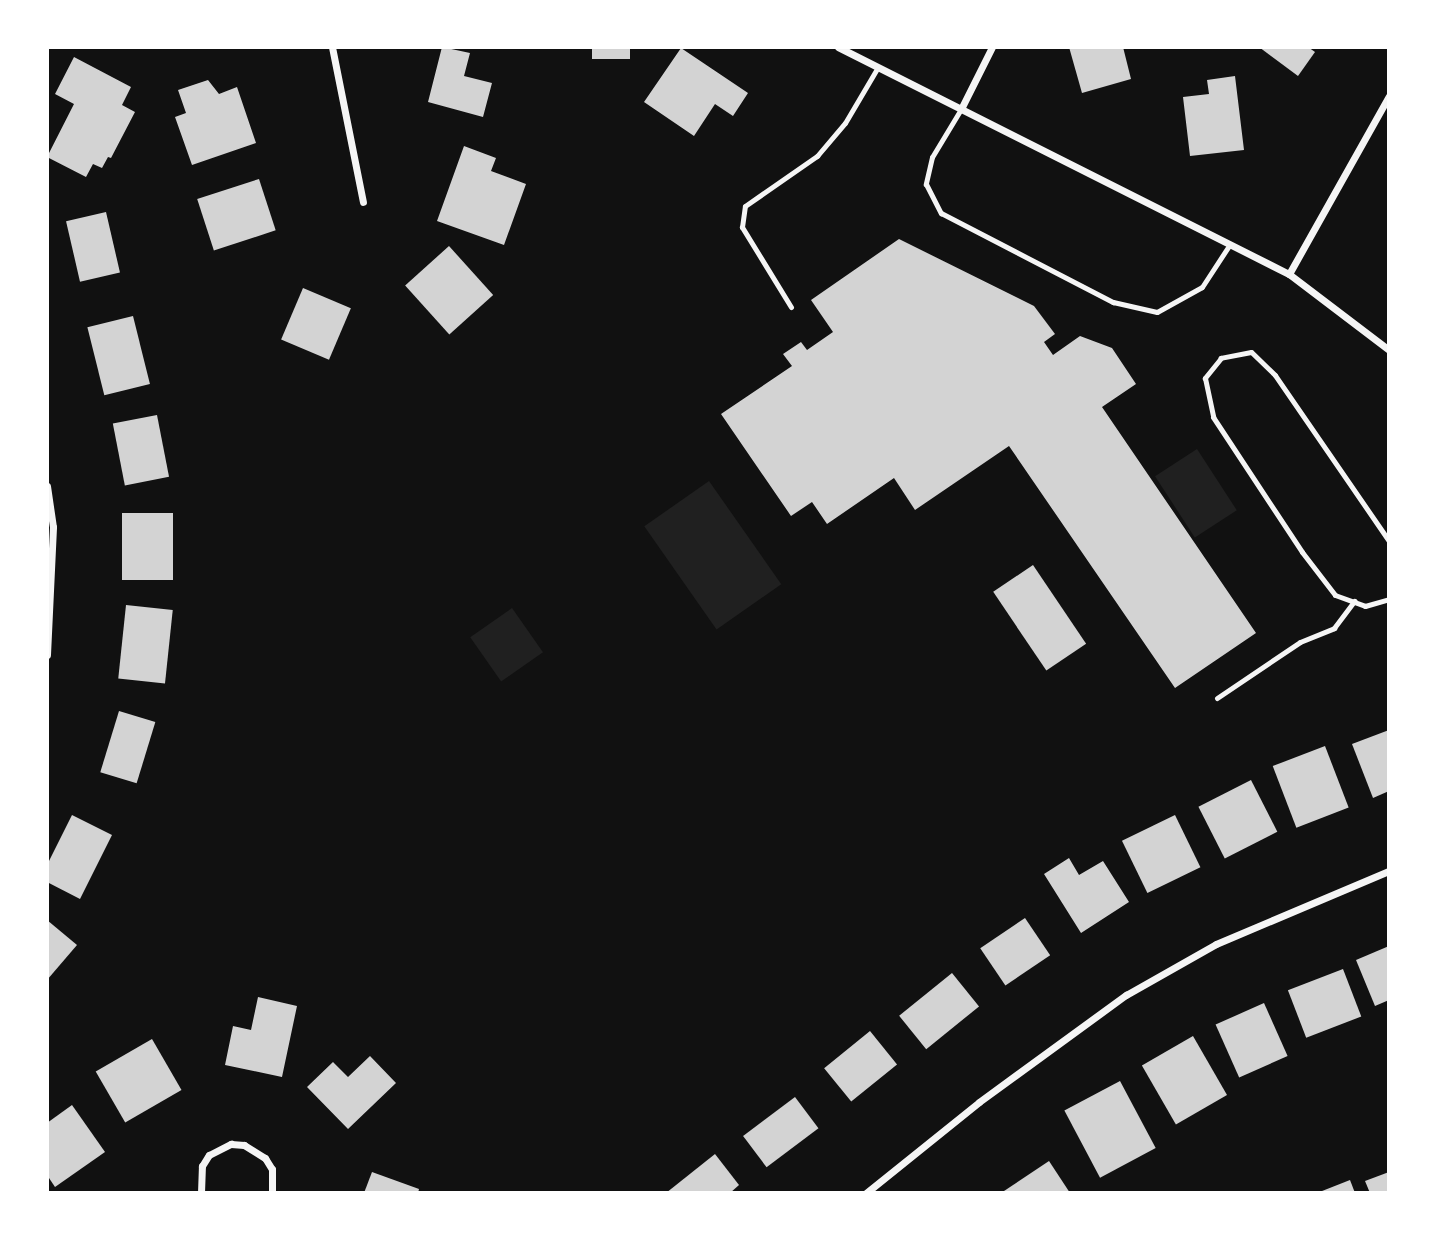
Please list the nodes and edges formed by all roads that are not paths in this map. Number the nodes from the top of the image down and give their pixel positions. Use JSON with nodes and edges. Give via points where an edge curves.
{"nodes":[{"id":1,"x":332,"y":47,"type":"edge"},
{"id":2,"x":838,"y":47,"type":"edge"},
{"id":3,"x":992,"y":47,"type":"edge"},
{"id":4,"x":878,"y":67,"type":"junction"},
{"id":5,"x":1389,"y":96,"type":"edge"},
{"id":6,"x":961,"y":108,"type":"junction"},
{"id":7,"x":363,"y":202,"type":"dead end"},
{"id":8,"x":1230,"y":244,"type":"junction"},
{"id":9,"x":1289,"y":274,"type":"junction"},
{"id":10,"x":791,"y":307,"type":"dead end"},
{"id":11,"x":1389,"y":350,"type":"edge"},
{"id":12,"x":47,"y":485,"type":"edge"},
{"id":13,"x":1389,"y":541,"type":"edge"},
{"id":14,"x":1389,"y":599,"type":"edge"},
{"id":15,"x":1353,"y":601,"type":"junction"},
{"id":16,"x":47,"y":654,"type":"edge"},
{"id":17,"x":1217,"y":698,"type":"dead end"},
{"id":18,"x":1389,"y":872,"type":"edge"},
{"id":19,"x":198,"y":1192,"type":"edge"},
{"id":20,"x":272,"y":1193,"type":"edge"},
{"id":21,"x":866,"y":1193,"type":"edge"}],
"edges":[{"from":1,"to":7,"type":"street"},
{"from":2,"to":4,"type":"street"},
{"from":3,"to":6,"type":"street"},
{"from":4,"to":6,"type":"street"},
{"from":4,"to":10,"type":"lane","via":[[845,123],[817,156],[745,206],[742,227]]},
{"from":5,"to":9,"type":"street"},
{"from":6,"to":8,"type":"street"},
{"from":6,"to":8,"type":"lane","via":[[932,157],[926,184],[941,213],[1113,302],[1157,312],[1202,287]]},
{"from":8,"to":9,"type":"street"},
{"from":9,"to":11,"type":"street"},
{"from":12,"to":16,"type":"street","via":[[53,527]]},
{"from":13,"to":15,"type":"lane","via":[[1275,375],[1251,352],[1221,358],[1205,378],[1213,417],[1302,552],[1335,595]]},
{"from":14,"to":15,"type":"lane","via":[[1365,606]]},
{"from":15,"to":17,"type":"lane","via":[[1334,628],[1300,642]]},
{"from":18,"to":21,"type":"street","via":[[1216,944],[1126,995],[979,1102]]},
{"from":19,"to":20,"type":"street","via":[[202,1166],[209,1155],[231,1144],[244,1145],[265,1158],[272,1169]]}]}
